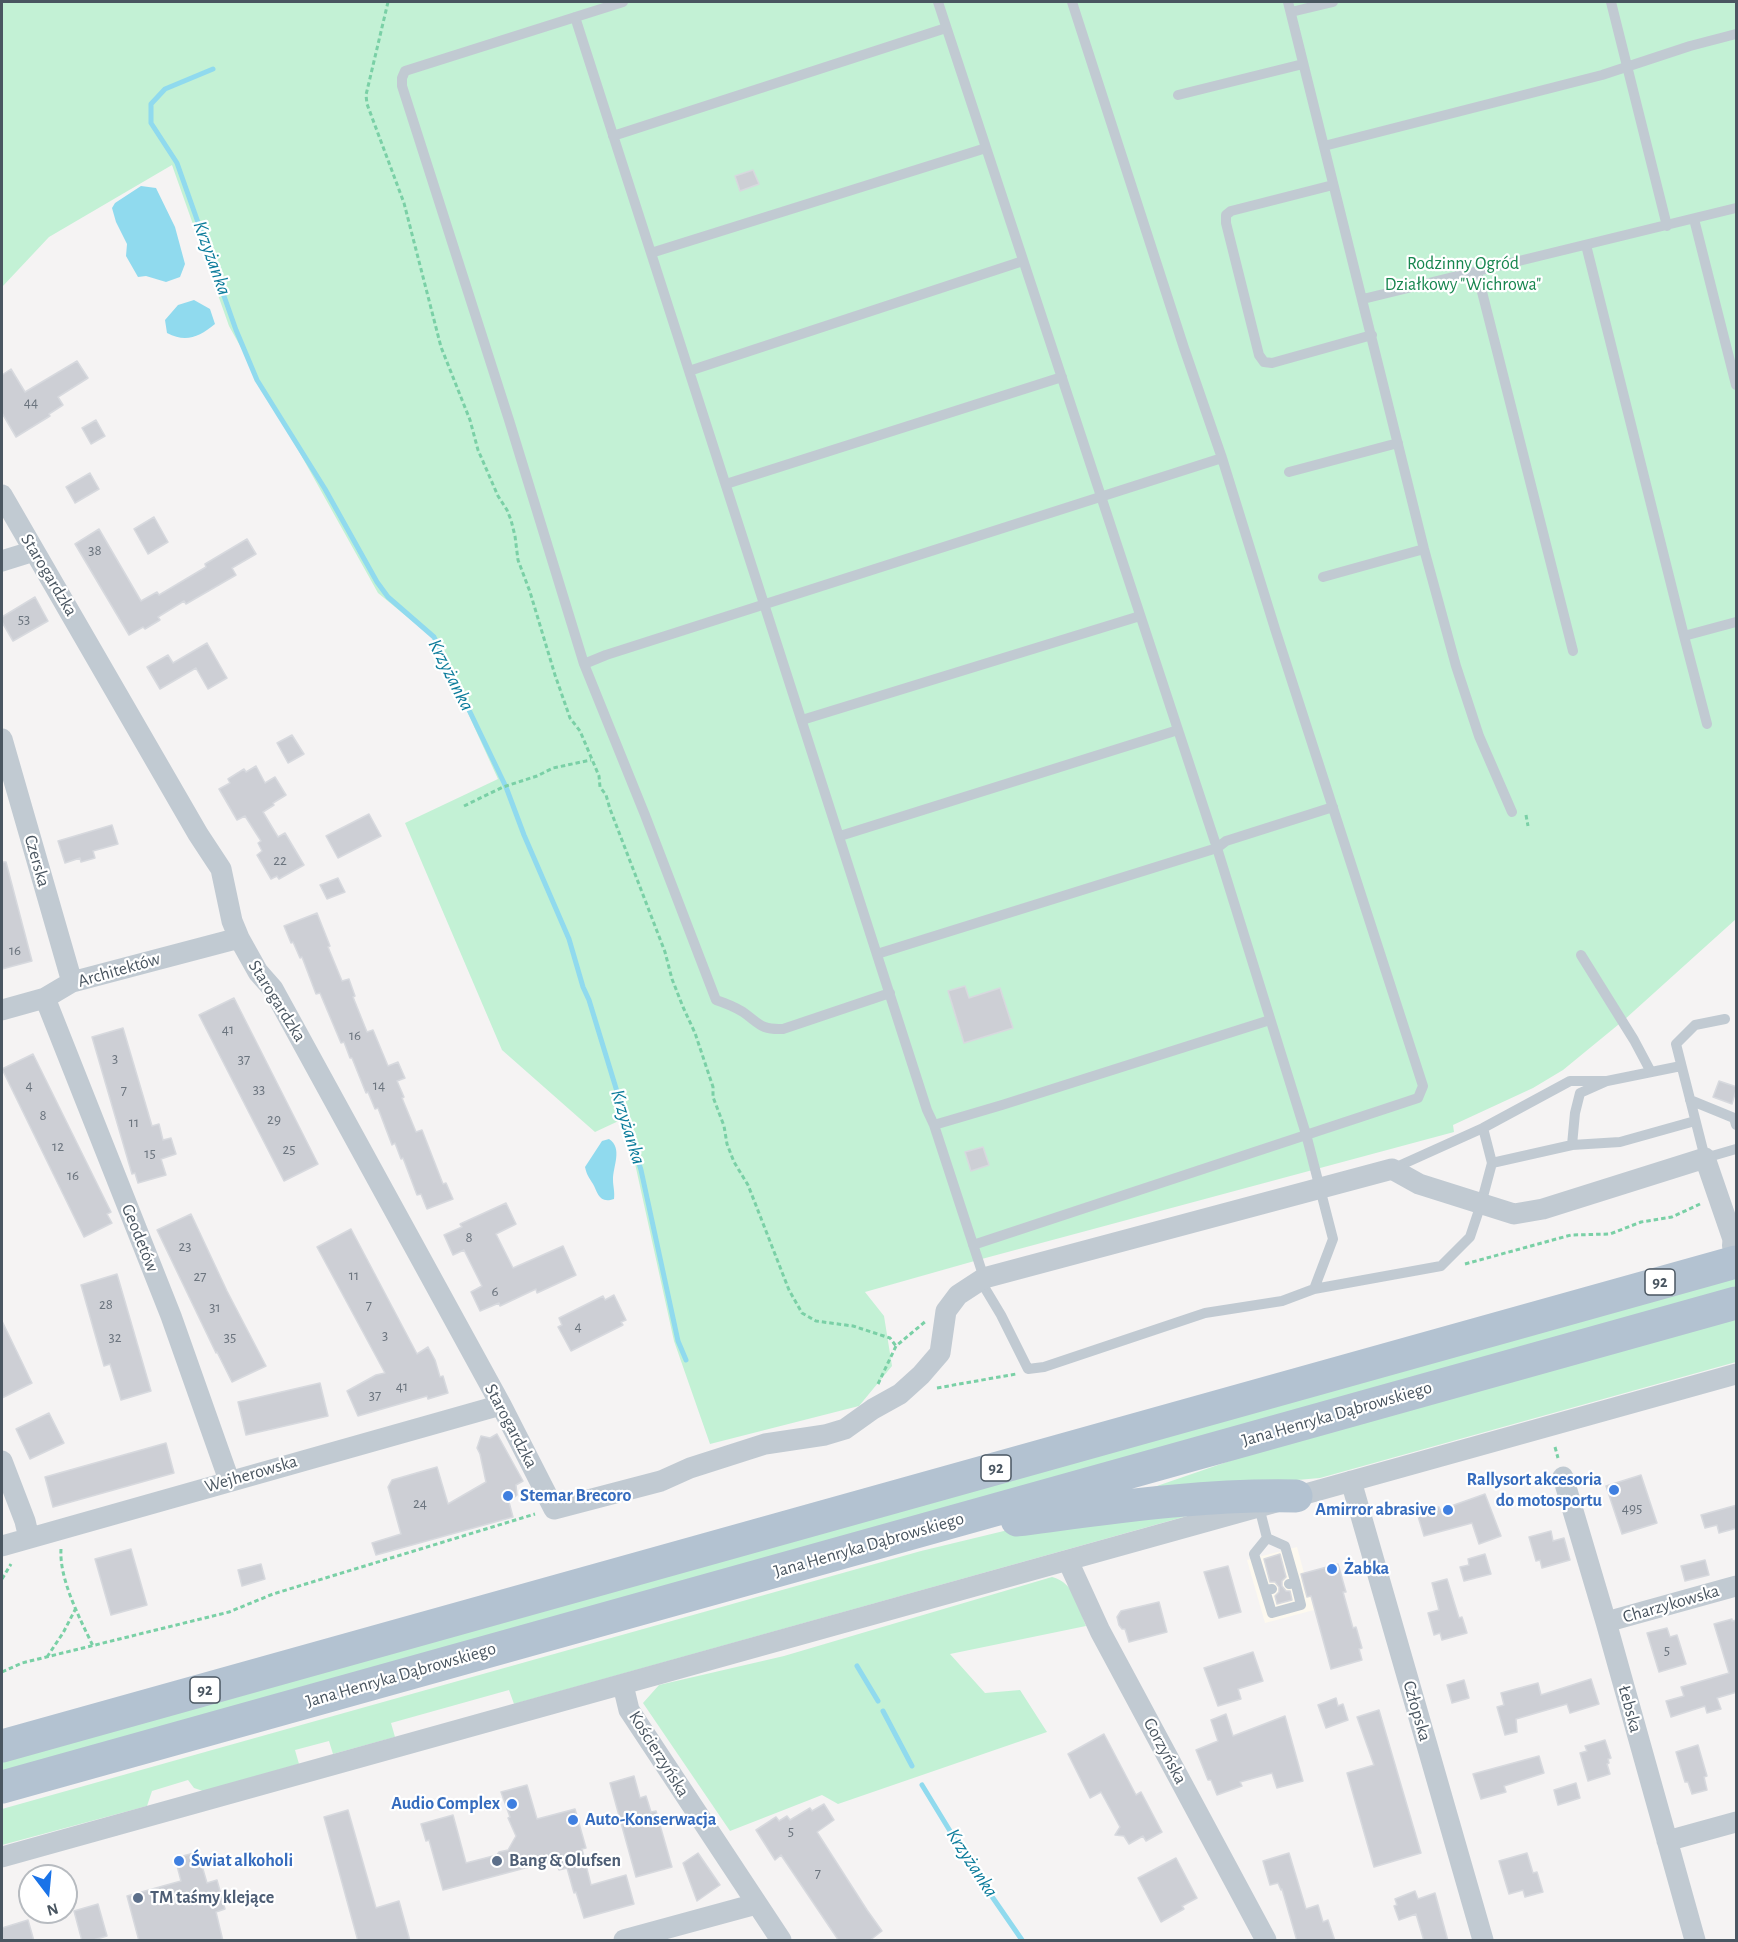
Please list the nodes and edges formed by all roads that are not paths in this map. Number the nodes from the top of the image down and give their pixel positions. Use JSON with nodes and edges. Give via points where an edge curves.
{"nodes":[{"id":1,"x":623,"y":2,"type":"edge"},
{"id":2,"x":938,"y":2,"type":"edge"},
{"id":3,"x":1072,"y":2,"type":"edge"},
{"id":4,"x":1333,"y":2,"type":"edge"},
{"id":5,"x":1611,"y":2,"type":"edge"},
{"id":6,"x":1289,"y":7,"type":"edge"},
{"id":7,"x":575,"y":17,"type":"junction"},
{"id":8,"x":946,"y":28,"type":"junction"},
{"id":9,"x":1737,"y":34,"type":"edge"},
{"id":10,"x":1303,"y":64,"type":"junction"},
{"id":11,"x":1627,"y":66,"type":"junction"},
{"id":12,"x":1179,"y":95,"type":"dead end"},
{"id":13,"x":613,"y":136,"type":"junction"},
{"id":14,"x":1323,"y":146,"type":"junction"},
{"id":15,"x":986,"y":148,"type":"junction"},
{"id":16,"x":1333,"y":185,"type":"junction"},
{"id":17,"x":1737,"y":208,"type":"edge"},
{"id":18,"x":1694,"y":219,"type":"junction"},
{"id":19,"x":1667,"y":226,"type":"junction"},
{"id":20,"x":1586,"y":245,"type":"junction"},
{"id":21,"x":651,"y":253,"type":"junction"},
{"id":22,"x":1023,"y":261,"type":"junction"},
{"id":23,"x":1477,"y":272,"type":"junction"},
{"id":24,"x":1363,"y":299,"type":"junction"},
{"id":25,"x":1372,"y":335,"type":"junction"},
{"id":26,"x":689,"y":371,"type":"junction"},
{"id":27,"x":1062,"y":377,"type":"junction"},
{"id":28,"x":1737,"y":385,"type":"edge"},
{"id":29,"x":1398,"y":443,"type":"junction"},
{"id":30,"x":1222,"y":458,"type":"junction"},
{"id":31,"x":1289,"y":472,"type":"dead end"},
{"id":32,"x":726,"y":484,"type":"junction"},
{"id":33,"x":2,"y":495,"type":"edge"},
{"id":34,"x":1101,"y":497,"type":"junction"},
{"id":35,"x":1424,"y":549,"type":"junction"},
{"id":36,"x":34,"y":551,"type":"junction"},
{"id":37,"x":2,"y":561,"type":"edge"},
{"id":38,"x":1323,"y":577,"type":"dead end"},
{"id":39,"x":765,"y":605,"type":"junction"},
{"id":40,"x":1140,"y":616,"type":"junction"},
{"id":41,"x":1737,"y":622,"type":"edge"},
{"id":42,"x":1684,"y":636,"type":"junction"},
{"id":43,"x":1573,"y":651,"type":"dead end"},
{"id":44,"x":585,"y":664,"type":"junction"},
{"id":45,"x":802,"y":720,"type":"junction"},
{"id":46,"x":1707,"y":724,"type":"dead end"},
{"id":47,"x":1178,"y":730,"type":"junction"},
{"id":48,"x":2,"y":739,"type":"edge"},
{"id":49,"x":1334,"y":807,"type":"junction"},
{"id":50,"x":1512,"y":812,"type":"dead end"},
{"id":51,"x":840,"y":836,"type":"junction"},
{"id":52,"x":1216,"y":848,"type":"junction"},
{"id":53,"x":239,"y":939,"type":"junction"},
{"id":54,"x":878,"y":954,"type":"junction"},
{"id":55,"x":1581,"y":955,"type":"dead end"},
{"id":56,"x":72,"y":982,"type":"junction"},
{"id":57,"x":890,"y":993,"type":"junction"},
{"id":58,"x":45,"y":998,"type":"junction"},
{"id":59,"x":2,"y":1010,"type":"edge"},
{"id":60,"x":1725,"y":1019,"type":"dead end"},
{"id":61,"x":1270,"y":1020,"type":"junction"},
{"id":62,"x":1681,"y":1066,"type":"junction"},
{"id":63,"x":1651,"y":1072,"type":"junction"},
{"id":64,"x":1607,"y":1081,"type":"junction"},
{"id":65,"x":1690,"y":1100,"type":"junction"},
{"id":66,"x":1695,"y":1121,"type":"junction"},
{"id":67,"x":934,"y":1125,"type":"junction"},
{"id":68,"x":1737,"y":1125,"type":"edge"},
{"id":69,"x":1483,"y":1128,"type":"junction"},
{"id":70,"x":1306,"y":1134,"type":"junction"},
{"id":71,"x":1572,"y":1144,"type":"junction"},
{"id":72,"x":1737,"y":1149,"type":"edge"},
{"id":73,"x":1705,"y":1158,"type":"junction"},
{"id":74,"x":1492,"y":1163,"type":"junction"},
{"id":75,"x":1392,"y":1169,"type":"junction"},
{"id":76,"x":1321,"y":1187,"type":"junction"},
{"id":77,"x":1481,"y":1204,"type":"junction"},
{"id":78,"x":974,"y":1245,"type":"junction"},
{"id":79,"x":1736,"y":1250,"type":"edge"},
{"id":80,"x":982,"y":1279,"type":"junction"},
{"id":81,"x":1314,"y":1289,"type":"junction"},
{"id":82,"x":1737,"y":1303,"type":"edge"},
{"id":83,"x":1737,"y":1374,"type":"edge"},
{"id":84,"x":501,"y":1405,"type":"junction"},
{"id":85,"x":2,"y":1461,"type":"edge"},
{"id":86,"x":1563,"y":1477,"type":"dead end"},
{"id":87,"x":230,"y":1480,"type":"junction"},
{"id":88,"x":1352,"y":1481,"type":"junction"},
{"id":89,"x":1296,"y":1496,"type":"junction"},
{"id":90,"x":1258,"y":1507,"type":"junction"},
{"id":91,"x":29,"y":1538,"type":"junction"},
{"id":92,"x":894,"y":1538,"type":"junction"},
{"id":93,"x":1268,"y":1538,"type":"junction"},
{"id":94,"x":2,"y":1546,"type":"edge"},
{"id":95,"x":1068,"y":1561,"type":"junction"},
{"id":96,"x":1737,"y":1586,"type":"edge"},
{"id":97,"x":1606,"y":1622,"type":"junction"},
{"id":98,"x":623,"y":1685,"type":"junction"},
{"id":99,"x":2,"y":1746,"type":"edge"},
{"id":100,"x":2,"y":1787,"type":"edge"},
{"id":101,"x":1737,"y":1822,"type":"edge"},
{"id":102,"x":1667,"y":1841,"type":"junction"},
{"id":103,"x":2,"y":1857,"type":"edge"},
{"id":104,"x":756,"y":1904,"type":"junction"},
{"id":105,"x":624,"y":1941,"type":"edge"},
{"id":106,"x":781,"y":1941,"type":"edge"},
{"id":107,"x":1266,"y":1941,"type":"edge"},
{"id":108,"x":1483,"y":1941,"type":"edge"},
{"id":109,"x":1695,"y":1941,"type":"edge"}],
"edges":[{"from":1,"to":7,"type":"lane"},
{"from":2,"to":8,"type":"lane"},
{"from":3,"to":30,"type":"lane"},
{"from":4,"to":6,"type":"lane"},
{"from":5,"to":11,"type":"lane"},
{"from":6,"to":10,"type":"lane"},
{"from":7,"to":13,"type":"lane"},
{"from":7,"to":44,"type":"lane","via":[[405,71],[402,86]]},
{"from":8,"to":13,"type":"lane"},
{"from":8,"to":15,"type":"lane"},
{"from":9,"to":11,"type":"lane"},
{"from":10,"to":12,"type":"lane"},
{"from":10,"to":14,"type":"lane"},
{"from":11,"to":14,"type":"lane"},
{"from":11,"to":19,"type":"lane"},
{"from":13,"to":21,"type":"lane"},
{"from":14,"to":16,"type":"lane"},
{"from":15,"to":21,"type":"lane"},
{"from":15,"to":22,"type":"lane"},
{"from":16,"to":24,"type":"lane"},
{"from":16,"to":25,"type":"lane","via":[[1226,215],[1259,355],[1264,362],[1272,363]]},
{"from":17,"to":18,"type":"lane"},
{"from":18,"to":19,"type":"lane"},
{"from":18,"to":28,"type":"lane"},
{"from":19,"to":20,"type":"lane"},
{"from":20,"to":23,"type":"lane"},
{"from":20,"to":42,"type":"lane"},
{"from":21,"to":26,"type":"lane"},
{"from":22,"to":26,"type":"lane"},
{"from":22,"to":27,"type":"lane"},
{"from":23,"to":24,"type":"lane"},
{"from":23,"to":43,"type":"lane"},
{"from":24,"to":25,"type":"lane"},
{"from":25,"to":29,"type":"lane"},
{"from":26,"to":32,"type":"lane"},
{"from":27,"to":32,"type":"lane"},
{"from":27,"to":34,"type":"lane"},
{"from":29,"to":31,"type":"lane"},
{"from":29,"to":35,"type":"lane"},
{"from":30,"to":34,"type":"lane"},
{"from":30,"to":49,"type":"lane"},
{"from":32,"to":39,"type":"lane"},
{"from":33,"to":36,"type":"street","name":"Starogardzka"},
{"from":34,"to":39,"type":"lane"},
{"from":34,"to":40,"type":"lane"},
{"from":35,"to":38,"type":"lane"},
{"from":35,"to":50,"type":"lane","via":[[1479,736]]},
{"from":36,"to":37,"type":"street"},
{"from":36,"to":53,"type":"street","name":"Starogardzka","via":[[221,869]]},
{"from":39,"to":44,"type":"lane"},
{"from":39,"to":45,"type":"lane"},
{"from":40,"to":45,"type":"lane"},
{"from":40,"to":47,"type":"lane"},
{"from":41,"to":42,"type":"lane"},
{"from":42,"to":46,"type":"lane"},
{"from":44,"to":57,"type":"lane","via":[[716,1000],[744,1013],[761,1027],[783,1029]]},
{"from":45,"to":51,"type":"lane"},
{"from":47,"to":51,"type":"lane"},
{"from":47,"to":52,"type":"lane"},
{"from":48,"to":56,"type":"street","name":"Czerska"},
{"from":49,"to":52,"type":"lane","via":[[1226,841]]},
{"from":49,"to":70,"type":"lane","via":[[1423,1086],[1418,1098]]},
{"from":51,"to":54,"type":"lane"},
{"from":52,"to":54,"type":"lane"},
{"from":52,"to":61,"type":"lane"},
{"from":53,"to":56,"type":"street","name":"Architektów"},
{"from":53,"to":84,"type":"street","name":"Starogardzka","via":[[273,989]]},
{"from":54,"to":57,"type":"lane"},
{"from":55,"to":63,"type":"lane"},
{"from":56,"to":58,"type":"street","name":"Architektów"},
{"from":57,"to":67,"type":"lane"},
{"from":58,"to":59,"type":"street","name":"Architektów"},
{"from":58,"to":87,"type":"street","name":"Geodetów","via":[[171,1316]]},
{"from":60,"to":62,"type":"lane","via":[[1695,1024],[1676,1044]]},
{"from":61,"to":67,"type":"lane"},
{"from":61,"to":70,"type":"lane"},
{"from":62,"to":63,"type":"lane"},
{"from":62,"to":65,"type":"lane"},
{"from":63,"to":64,"type":"lane"},
{"from":64,"to":69,"type":"lane","via":[[1570,1081]]},
{"from":64,"to":71,"type":"lane","via":[[1580,1093]]},
{"from":65,"to":66,"type":"lane"},
{"from":65,"to":68,"type":"lane","via":[[1734,1118]]},
{"from":66,"to":71,"type":"lane","via":[[1620,1142]]},
{"from":66,"to":73,"type":"lane"},
{"from":67,"to":78,"type":"lane"},
{"from":69,"to":74,"type":"lane"},
{"from":69,"to":75,"type":"lane"},
{"from":70,"to":76,"type":"lane"},
{"from":70,"to":78,"type":"lane"},
{"from":71,"to":74,"type":"lane"},
{"from":72,"to":73,"type":"lane"},
{"from":73,"to":77,"type":"street","via":[[1514,1214]]},
{"from":73,"to":79,"type":"street"},
{"from":74,"to":77,"type":"lane"},
{"from":75,"to":76,"type":"street"},
{"from":75,"to":77,"type":"street","via":[[1419,1184]]},
{"from":76,"to":80,"type":"street"},
{"from":76,"to":81,"type":"lane","via":[[1333,1239]]},
{"from":77,"to":81,"type":"lane","via":[[1470,1237],[1441,1266]]},
{"from":78,"to":80,"type":"lane"},
{"from":79,"to":99,"type":"main road","number":"92","via":[[1585,1304]]},
{"from":80,"to":81,"type":"lane","via":[[1028,1369],[1205,1313],[1282,1301]]},
{"from":80,"to":84,"type":"street","name":"Starogardzka","via":[[958,1295],[946,1311],[940,1353],[900,1394],[845,1428],[765,1444],[661,1481],[554,1509]]},
{"from":82,"to":92,"type":"main road","name":"Jana Henryka Dąbrowskiego","number":"92"},
{"from":83,"to":88,"type":"street"},
{"from":84,"to":87,"type":"street","name":"Wejherowska"},
{"from":85,"to":91,"type":"street"},
{"from":86,"to":97,"type":"street","name":"Łebska"},
{"from":87,"to":91,"type":"street","name":"Wejherowska"},
{"from":88,"to":89,"type":"street"},
{"from":88,"to":108,"type":"street","name":"Człopska"},
{"from":89,"to":90,"type":"street"},
{"from":89,"to":92,"type":"main road","via":[[1185,1499]]},
{"from":90,"to":93,"type":"lane"},
{"from":90,"to":95,"type":"street"},
{"from":91,"to":94,"type":"street","name":"Wejherowska"},
{"from":92,"to":100,"type":"main road","name":"Jana Henryka Dąbrowskiego","number":"92"},
{"from":93,"to":93,"type":"lane","via":[[1254,1554],[1272,1613],[1301,1605],[1285,1546]]},
{"from":95,"to":98,"type":"street"},
{"from":95,"to":107,"type":"street","name":"Gorzyńska","via":[[1100,1632]]},
{"from":96,"to":97,"type":"street","name":"Charzykowska"},
{"from":97,"to":102,"type":"street","name":"Łebska"},
{"from":98,"to":103,"type":"street"},
{"from":98,"to":104,"type":"street","name":"Kościerzyńska","via":[[629,1710]]},
{"from":101,"to":102,"type":"street"},
{"from":102,"to":109,"type":"street","name":"Łebska"},
{"from":104,"to":105,"type":"street"},
{"from":104,"to":106,"type":"street","name":"Kościerzyńska"}]}
